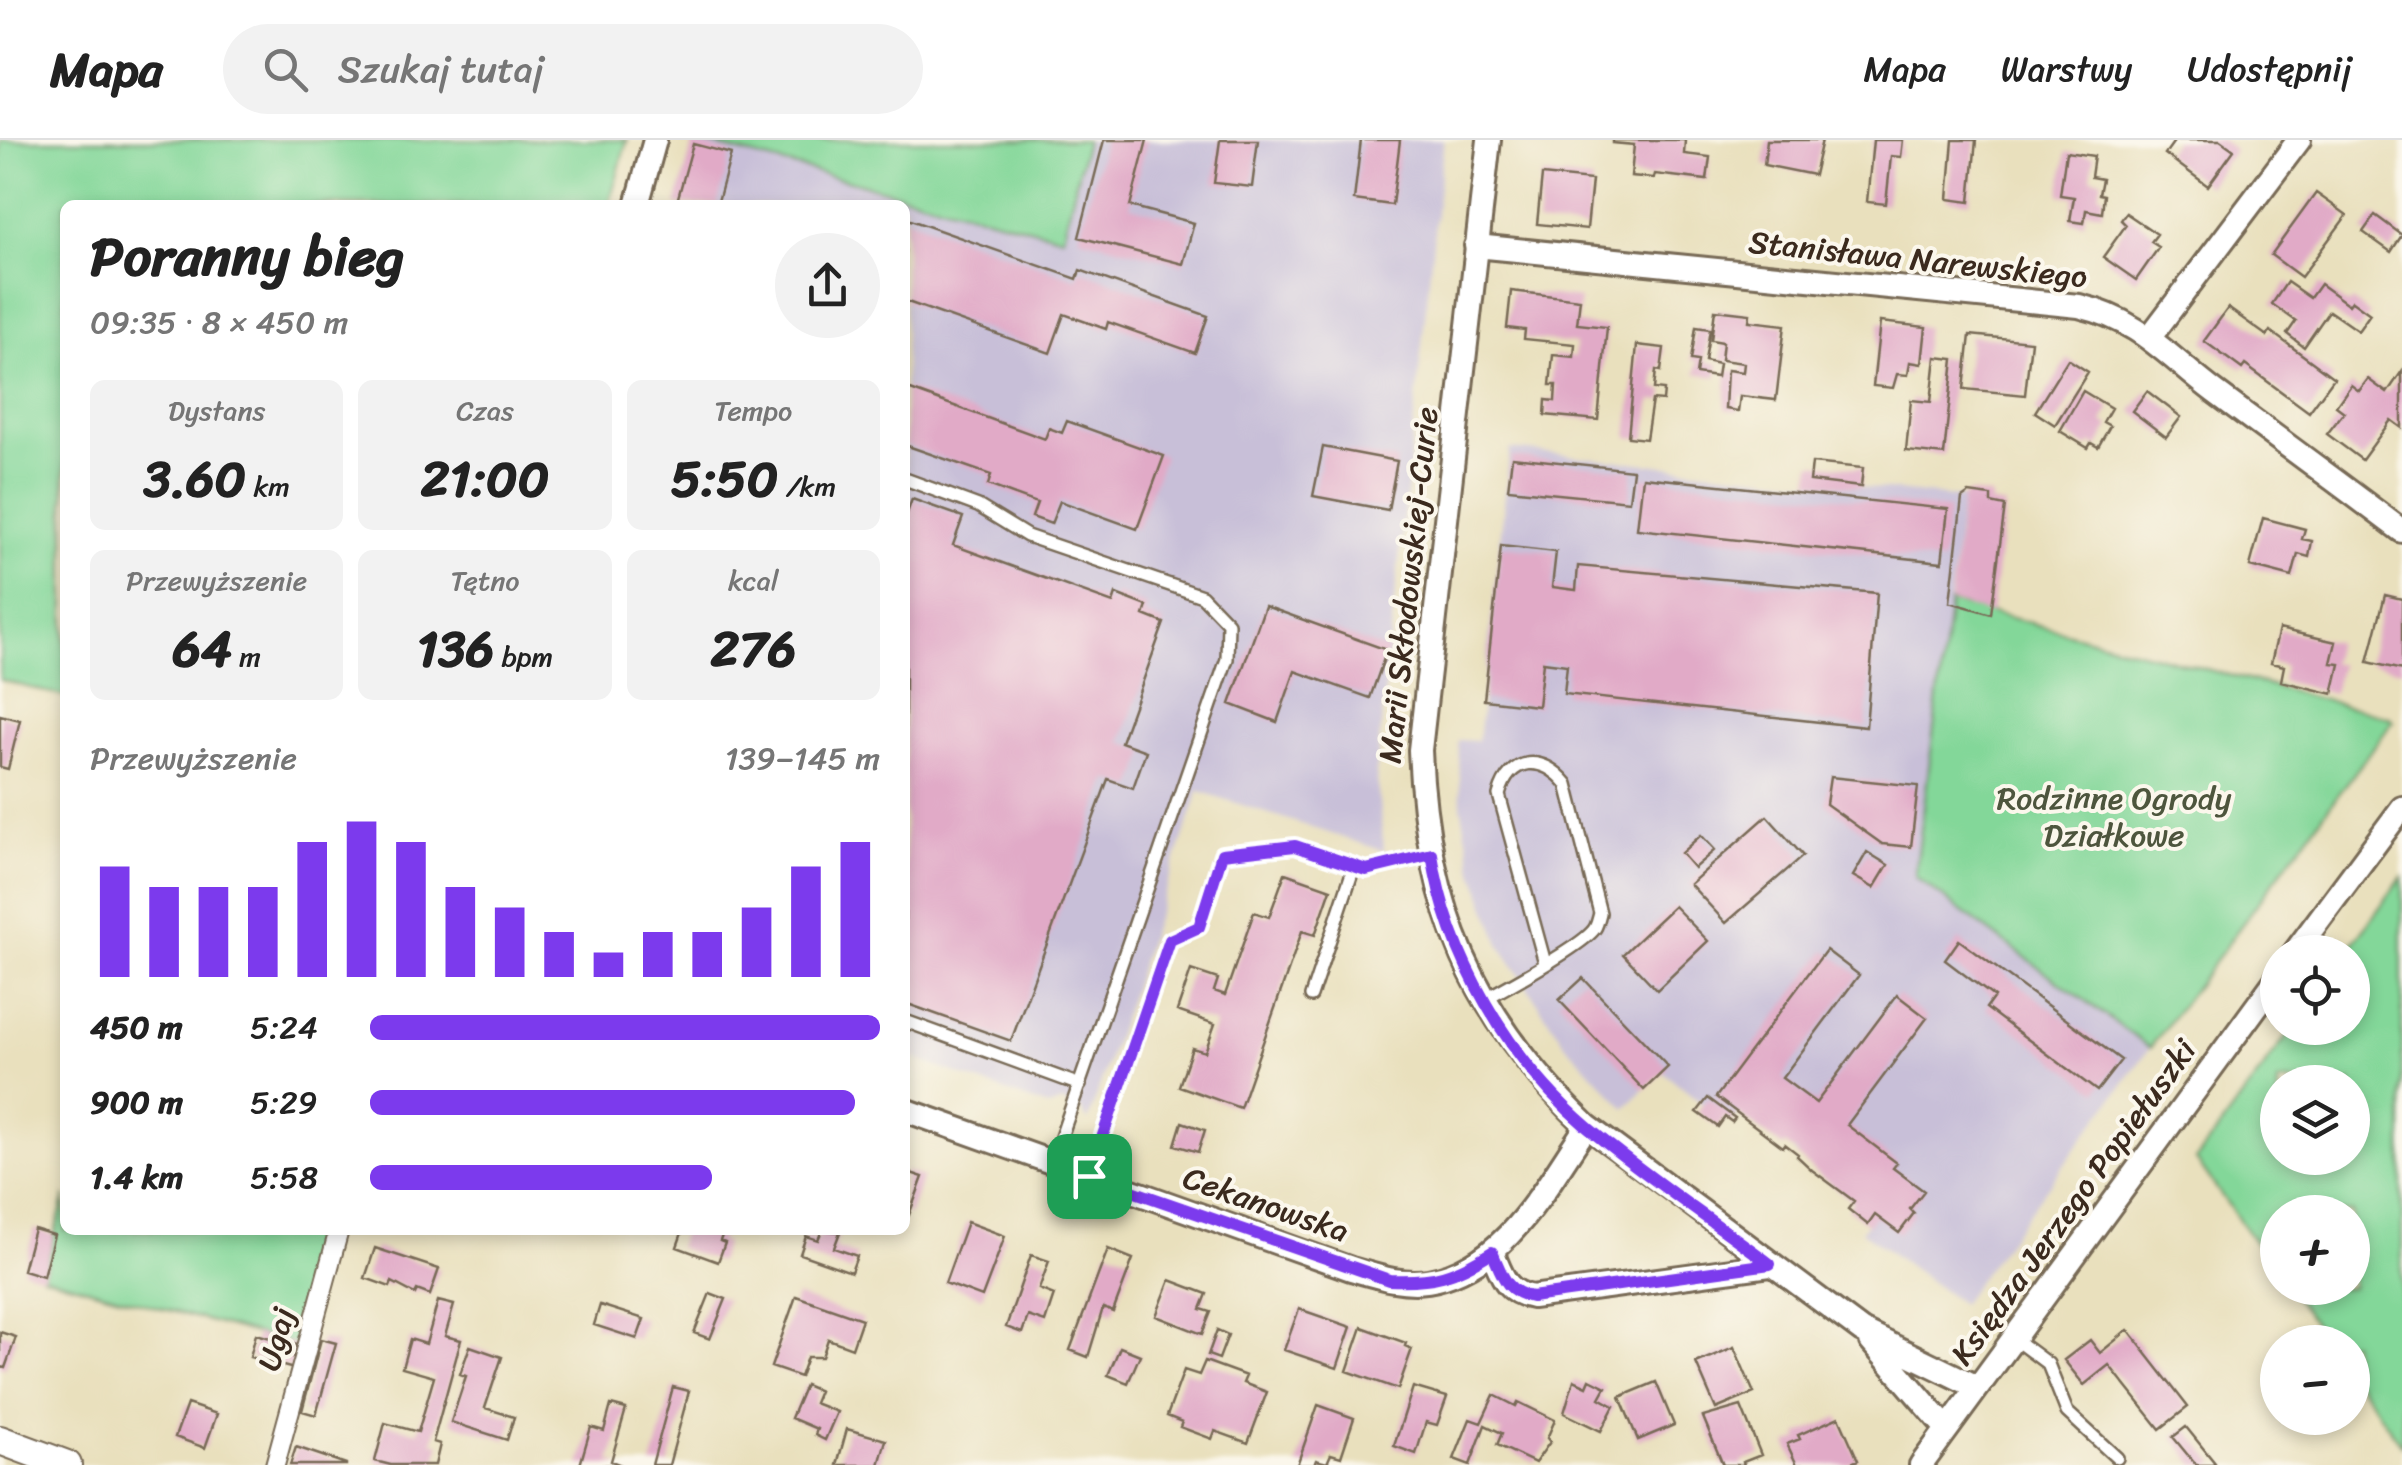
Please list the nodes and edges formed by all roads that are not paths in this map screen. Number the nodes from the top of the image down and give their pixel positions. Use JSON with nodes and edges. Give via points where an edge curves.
{"nodes":[{"id":1,"x":654,"y":140,"type":"edge"},
{"id":2,"x":1489,"y":140,"type":"edge"},
{"id":3,"x":2299,"y":140,"type":"edge"},
{"id":4,"x":638,"y":200,"type":"edge"},
{"id":5,"x":1476,"y":246,"type":"junction"},
{"id":6,"x":2150,"y":337,"type":"junction"},
{"id":7,"x":910,"y":481,"type":"edge"},
{"id":8,"x":2402,"y":530,"type":"edge"},
{"id":9,"x":2402,"y":808,"type":"edge"},
{"id":10,"x":1432,"y":854,"type":"junction"},
{"id":11,"x":1354,"y":866,"type":"junction"},
{"id":12,"x":2309,"y":935,"type":"edge"},
{"id":13,"x":1545,"y":963,"type":"junction"},
{"id":14,"x":1311,"y":996,"type":"dead end"},
{"id":15,"x":1482,"y":1000,"type":"junction"},
{"id":16,"x":2260,"y":1002,"type":"edge"},
{"id":17,"x":910,"y":1023,"type":"edge"},
{"id":18,"x":1080,"y":1085,"type":"junction"},
{"id":19,"x":910,"y":1112,"type":"edge"},
{"id":20,"x":1587,"y":1126,"type":"junction"},
{"id":21,"x":1052,"y":1163,"type":"junction"},
{"id":22,"x":1089,"y":1176,"type":"junction"},
{"id":23,"x":338,"y":1235,"type":"edge"},
{"id":24,"x":1492,"y":1252,"type":"junction"},
{"id":25,"x":1770,"y":1264,"type":"junction"},
{"id":26,"x":1862,"y":1331,"type":"junction"},
{"id":27,"x":2013,"y":1338,"type":"junction"},
{"id":28,"x":1977,"y":1387,"type":"junction"},
{"id":29,"x":1947,"y":1430,"type":"junction"},
{"id":30,"x":0,"y":1440,"type":"edge"},
{"id":31,"x":2116,"y":1458,"type":"dead end"},
{"id":32,"x":67,"y":1465,"type":"edge"},
{"id":33,"x":275,"y":1465,"type":"edge"},
{"id":34,"x":1921,"y":1465,"type":"edge"}],
"edges":[{"from":1,"to":4,"type":"street"},
{"from":2,"to":5,"type":"street","name":"Marii Skłodowskiej-Curie"},
{"from":3,"to":6,"type":"street"},
{"from":5,"to":6,"type":"street","name":"Stanisława Narewskiego","via":[[2079,306],[2106,312]]},
{"from":5,"to":10,"type":"street","name":"Marii Skłodowskiej-Curie","via":[[1420,750]]},
{"from":6,"to":8,"type":"street","name":"Stanisława Narewskiego"},
{"from":7,"to":18,"type":"lane","via":[[978,506],[1027,536],[1202,596],[1228,623],[1227,660]]},
{"from":9,"to":12,"type":"street"},
{"from":10,"to":11,"type":"lane","via":[[1366,870]]},
{"from":10,"to":15,"type":"street","name":"Marii Skłodowskiej-Curie","via":[[1454,938]]},
{"from":11,"to":14,"type":"lane"},
{"from":11,"to":22,"type":"lane","via":[[1295,846],[1222,854],[1199,927],[1170,940]]},
{"from":13,"to":13,"type":"lane","via":[[1587,937],[1600,913],[1567,784],[1545,765],[1531,763],[1514,767],[1500,795]]},
{"from":13,"to":15,"type":"lane"},
{"from":15,"to":20,"type":"street","name":"Marii Skłodowskiej-Curie"},
{"from":16,"to":27,"type":"street","name":"Księdza Jerzego Popiełuszki"},
{"from":17,"to":18,"type":"lane"},
{"from":18,"to":21,"type":"lane"},
{"from":19,"to":21,"type":"street","name":"Cekanowska"},
{"from":20,"to":24,"type":"street","name":"Cekanowska","via":[[1518,1226]]},
{"from":20,"to":25,"type":"street","name":"Marii Skłodowskiej-Curie"},
{"from":21,"to":22,"type":"street","name":"Cekanowska"},
{"from":22,"to":24,"type":"street","name":"Cekanowska","via":[[1389,1280],[1426,1282],[1461,1272]]},
{"from":23,"to":33,"type":"street","name":"Ugaj"},
{"from":24,"to":25,"type":"street","via":[[1507,1287],[1532,1297]]},
{"from":25,"to":26,"type":"street","name":"Marii Skłodowskiej-Curie"},
{"from":26,"to":28,"type":"street","name":"Marii Skłodowskiej-Curie"},
{"from":26,"to":29,"type":"street","name":"Marii Skłodowskiej-Curie"},
{"from":27,"to":28,"type":"street","name":"Księdza Jerzego Popiełuszki"},
{"from":27,"to":31,"type":"lane","via":[[2048,1364],[2067,1412]]},
{"from":28,"to":29,"type":"street","name":"Księdza Jerzego Popiełuszki"},
{"from":29,"to":34,"type":"street","name":"Księdza Jerzego Popiełuszki"},
{"from":30,"to":32,"type":"street"}]}
